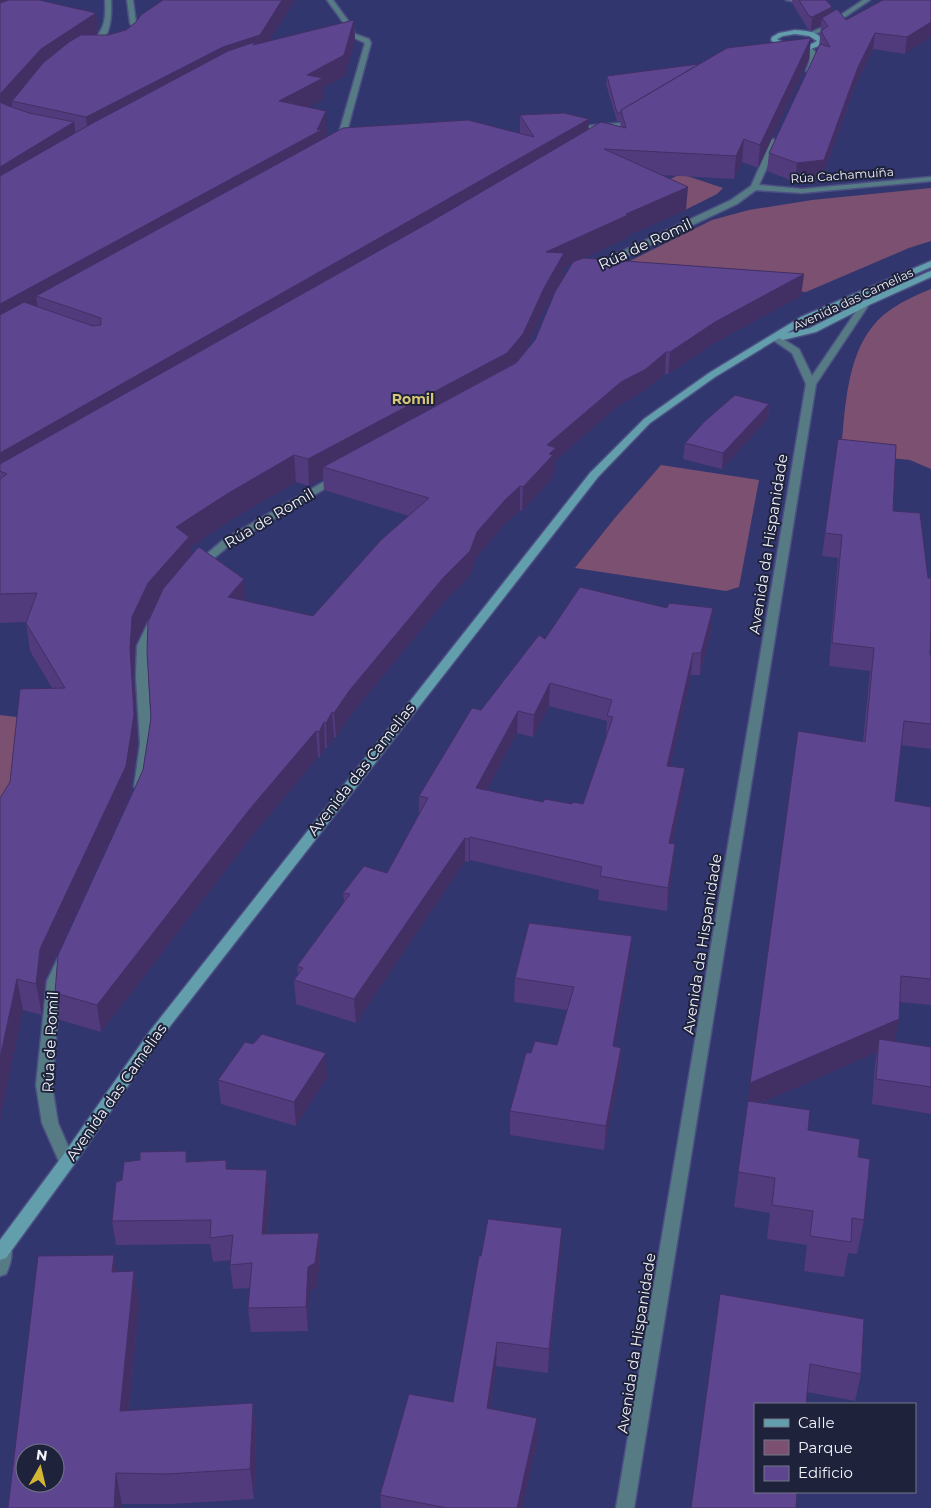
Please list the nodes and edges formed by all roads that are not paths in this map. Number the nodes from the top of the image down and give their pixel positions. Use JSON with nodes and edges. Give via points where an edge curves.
{"nodes":[{"id":1,"x":108,"y":0,"type":"edge"},
{"id":2,"x":130,"y":0,"type":"edge"},
{"id":3,"x":330,"y":0,"type":"edge"},
{"id":4,"x":789,"y":0,"type":"edge"},
{"id":5,"x":796,"y":0,"type":"edge"},
{"id":6,"x":867,"y":0,"type":"edge"},
{"id":7,"x":810,"y":34,"type":"junction"},
{"id":8,"x":132,"y":42,"type":"edge"},
{"id":9,"x":777,"y":43,"type":"junction"},
{"id":10,"x":767,"y":44,"type":"edge"},
{"id":11,"x":809,"y":47,"type":"junction"},
{"id":12,"x":100,"y":50,"type":"edge"},
{"id":13,"x":806,"y":76,"type":"edge"},
{"id":14,"x":626,"y":123,"type":"joint"},
{"id":15,"x":566,"y":129,"type":"edge"},
{"id":16,"x":606,"y":135,"type":"edge"},
{"id":17,"x":778,"y":137,"type":"edge"},
{"id":18,"x":350,"y":144,"type":"edge"},
{"id":19,"x":931,"y":179,"type":"edge"},
{"id":20,"x":754,"y":187,"type":"junction"},
{"id":21,"x":931,"y":264,"type":"edge"},
{"id":22,"x":585,"y":272,"type":"edge"},
{"id":23,"x":931,"y":274,"type":"edge"},
{"id":24,"x":866,"y":303,"type":"junction"},
{"id":25,"x":776,"y":338,"type":"junction"},
{"id":26,"x":811,"y":384,"type":"junction"},
{"id":27,"x":353,"y":469,"type":"edge"},
{"id":28,"x":192,"y":572,"type":"edge"},
{"id":29,"x":159,"y":612,"type":"edge"},
{"id":30,"x":138,"y":796,"type":"edge"},
{"id":31,"x":66,"y":954,"type":"edge"},
{"id":32,"x":67,"y":1162,"type":"junction"},
{"id":33,"x":2,"y":1251,"type":"edge"},
{"id":34,"x":0,"y":1269,"type":"edge"},
{"id":35,"x":625,"y":1508,"type":"edge"}],
"edges":[{"from":1,"to":12,"type":"street","via":[[107,30],[83,50]]},
{"from":2,"to":8,"type":"street","via":[[133,23],[139,33]]},
{"from":3,"to":18,"type":"street","via":[[346,22],[348,35],[368,43],[342,136]]},
{"from":4,"to":5,"type":"street"},
{"from":6,"to":7,"type":"street","via":[[825,28]]},
{"from":7,"to":9,"type":"main road","via":[[781,34],[774,38]]},
{"from":7,"to":11,"type":"main road","via":[[822,40]]},
{"from":9,"to":10,"type":"main road"},
{"from":9,"to":11,"type":"main road"},
{"from":11,"to":13,"type":"street","via":[[814,60]]},
{"from":14,"to":15,"type":"street"},
{"from":14,"to":16,"type":"main road"},
{"from":17,"to":20,"type":"street"},
{"from":19,"to":20,"type":"street","name":"Rúa Cachamuíña","via":[[802,191]]},
{"from":20,"to":22,"type":"street","name":"Rúa de Romil","via":[[734,202]]},
{"from":21,"to":25,"type":"main road","name":"Avenida das Camelias","via":[[804,319]]},
{"from":23,"to":24,"type":"main road","name":"Avenida das Camelias"},
{"from":24,"to":25,"type":"main road","name":"Avenida das Camelias","via":[[813,330]]},
{"from":24,"to":26,"type":"street","name":"Avenida da Hispanidade"},
{"from":25,"to":26,"type":"street","via":[[796,351]]},
{"from":25,"to":32,"type":"main road","name":"Avenida das Camelias","via":[[712,375],[647,421],[594,475],[154,1035]]},
{"from":26,"to":35,"type":"street","name":"Avenida da Hispanidade"},
{"from":27,"to":28,"type":"street","name":"Rúa de Romil","via":[[296,499],[227,542]]},
{"from":29,"to":30,"type":"street","via":[[142,646],[146,744]]},
{"from":31,"to":32,"type":"street","name":"Rúa de Romil","via":[[54,980],[44,1085],[50,1124]]},
{"from":32,"to":33,"type":"main road","name":"Avenida das Camelias"},
{"from":33,"to":34,"type":"street"}]}
